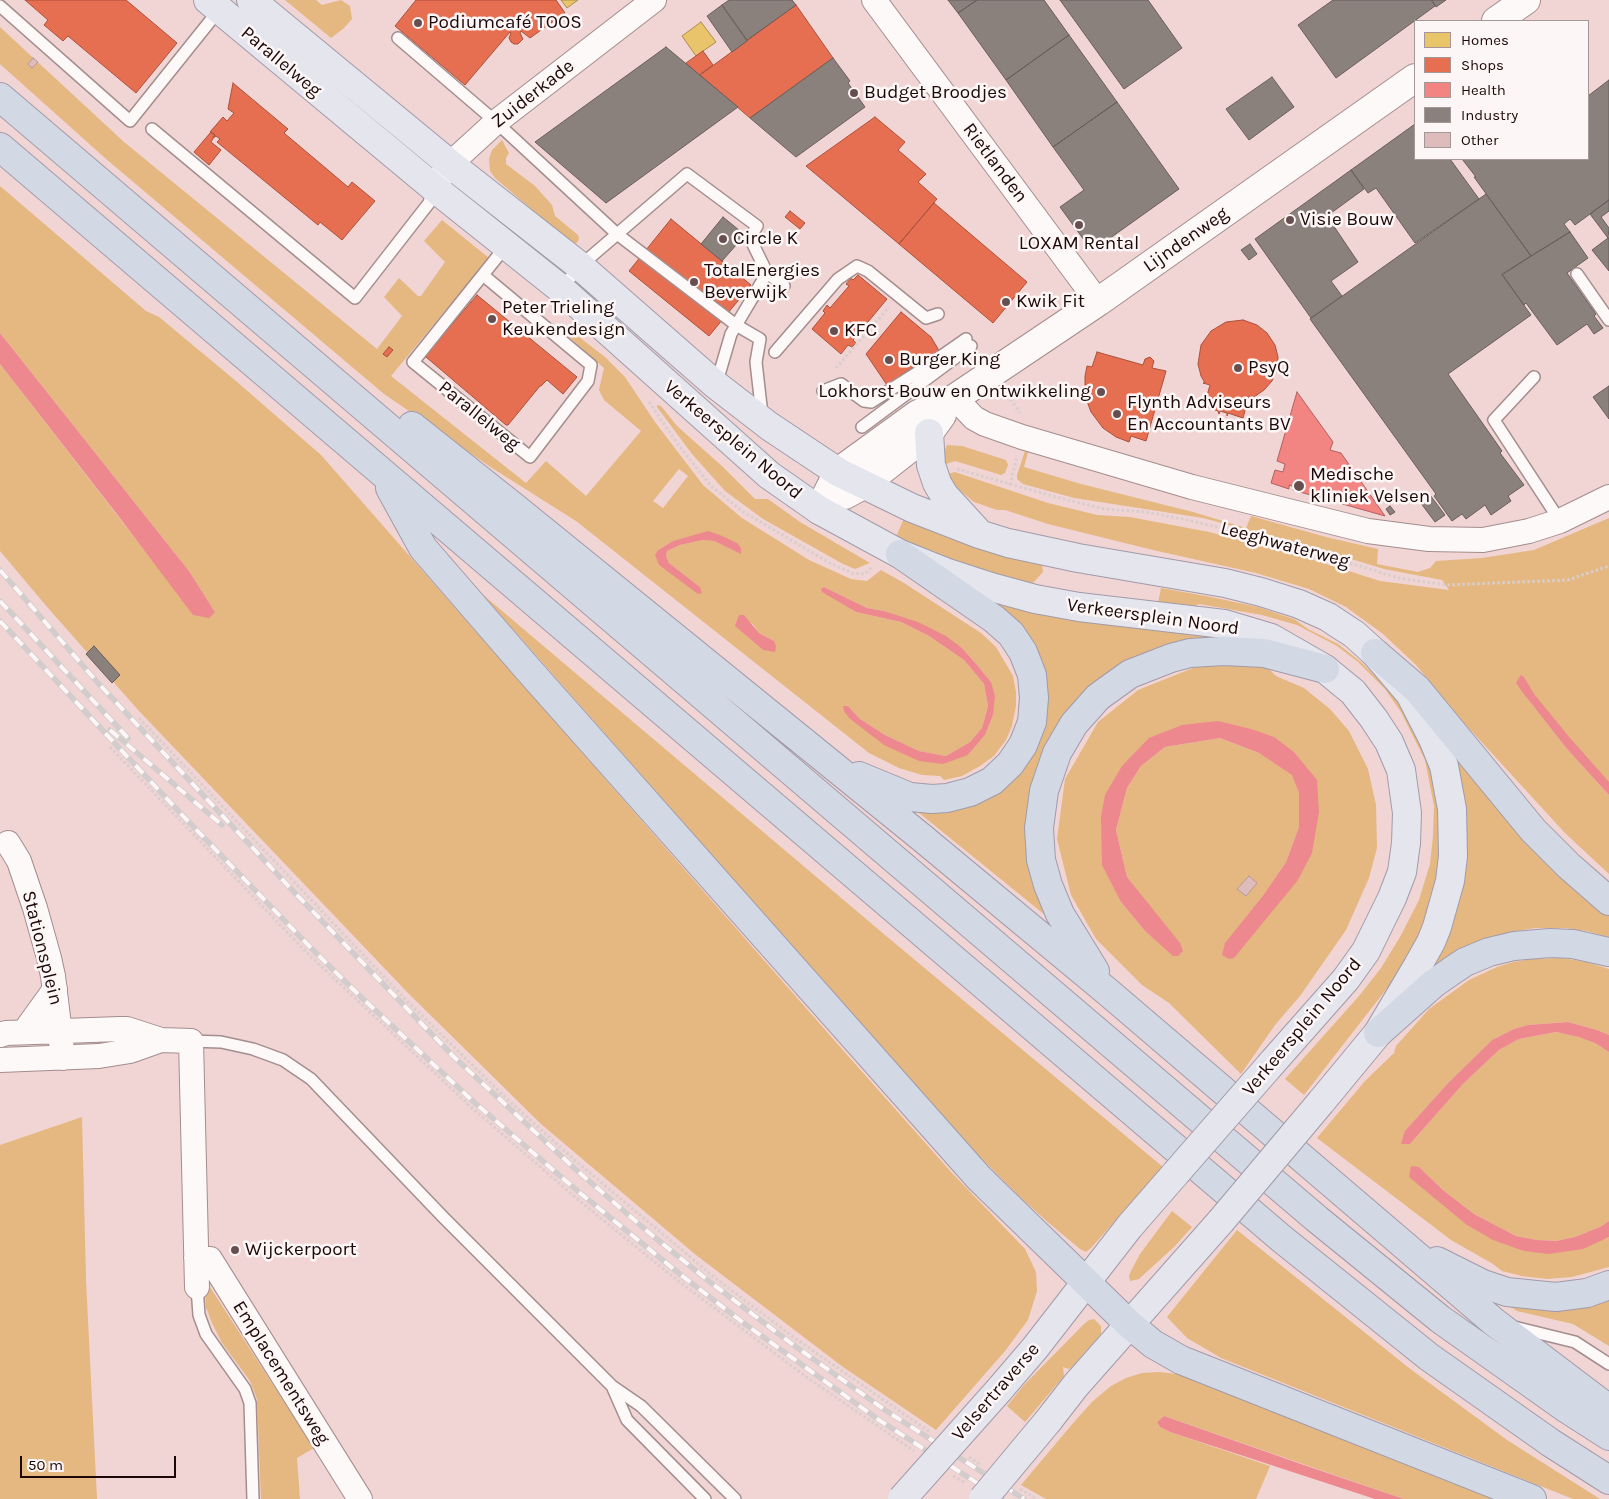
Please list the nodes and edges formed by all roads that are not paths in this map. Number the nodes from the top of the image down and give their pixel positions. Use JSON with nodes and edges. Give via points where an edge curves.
{"nodes":[{"id":1,"x":251,"y":0,"type":"edge"},
{"id":2,"x":654,"y":0,"type":"edge"},
{"id":3,"x":874,"y":0,"type":"edge"},
{"id":4,"x":1526,"y":0,"type":"edge"},
{"id":5,"x":214,"y":5,"type":"edge"},
{"id":6,"x":0,"y":6,"type":"edge"},
{"id":7,"x":1497,"y":20,"type":"edge"},
{"id":8,"x":398,"y":38,"type":"dead end"},
{"id":9,"x":1414,"y":79,"type":"edge"},
{"id":10,"x":0,"y":97,"type":"edge"},
{"id":11,"x":496,"y":122,"type":"junction"},
{"id":12,"x":152,"y":129,"type":"dead end"},
{"id":13,"x":0,"y":147,"type":"edge"},
{"id":14,"x":450,"y":164,"type":"junction"},
{"id":15,"x":431,"y":195,"type":"junction"},
{"id":16,"x":617,"y":234,"type":"junction"},
{"id":17,"x":506,"y":246,"type":"junction"},
{"id":18,"x":580,"y":266,"type":"junction"},
{"id":19,"x":767,"y":273,"type":"junction"},
{"id":20,"x":1576,"y":274,"type":"dead end"},
{"id":21,"x":483,"y":275,"type":"junction"},
{"id":22,"x":784,"y":286,"type":"dead end"},
{"id":23,"x":561,"y":289,"type":"junction"},
{"id":24,"x":1098,"y":302,"type":"junction"},
{"id":25,"x":938,"y":314,"type":"dead end"},
{"id":26,"x":1609,"y":320,"type":"edge"},
{"id":27,"x":736,"y":325,"type":"junction"},
{"id":28,"x":628,"y":349,"type":"joint"},
{"id":29,"x":775,"y":352,"type":"dead end"},
{"id":30,"x":1534,"y":377,"type":"dead end"},
{"id":31,"x":334,"y":383,"type":"junction"},
{"id":32,"x":716,"y":386,"type":"junction"},
{"id":33,"x":823,"y":391,"type":"dead end"},
{"id":34,"x":955,"y":398,"type":"junction"},
{"id":35,"x":763,"y":422,"type":"junction"},
{"id":36,"x":862,"y":427,"type":"dead end"},
{"id":37,"x":929,"y":433,"type":"junction"},
{"id":38,"x":838,"y":472,"type":"junction"},
{"id":39,"x":383,"y":475,"type":"junction"},
{"id":40,"x":863,"y":485,"type":"junction"},
{"id":41,"x":1609,"y":497,"type":"edge"},
{"id":42,"x":819,"y":510,"type":"junction"},
{"id":43,"x":1560,"y":521,"type":"junction"},
{"id":44,"x":979,"y":534,"type":"junction"},
{"id":45,"x":900,"y":554,"type":"junction"},
{"id":46,"x":1375,"y":653,"type":"junction"},
{"id":47,"x":1325,"y":669,"type":"junction"},
{"id":48,"x":834,"y":766,"type":"junction"},
{"id":49,"x":3,"y":840,"type":"edge"},
{"id":50,"x":1609,"y":901,"type":"edge"},
{"id":51,"x":1609,"y":952,"type":"edge"},
{"id":52,"x":55,"y":989,"type":"junction"},
{"id":53,"x":1109,"y":993,"type":"junction"},
{"id":54,"x":60,"y":1031,"type":"junction"},
{"id":55,"x":24,"y":1032,"type":"junction"},
{"id":56,"x":1378,"y":1033,"type":"junction"},
{"id":57,"x":0,"y":1035,"type":"edge"},
{"id":58,"x":161,"y":1040,"type":"junction"},
{"id":59,"x":192,"y":1041,"type":"junction"},
{"id":60,"x":63,"y":1058,"type":"junction"},
{"id":61,"x":0,"y":1060,"type":"edge"},
{"id":62,"x":1402,"y":1244,"type":"junction"},
{"id":63,"x":196,"y":1258,"type":"junction"},
{"id":64,"x":1087,"y":1282,"type":"junction"},
{"id":65,"x":1609,"y":1285,"type":"edge"},
{"id":66,"x":197,"y":1287,"type":"joint"},
{"id":67,"x":1494,"y":1322,"type":"junction"},
{"id":68,"x":1129,"y":1324,"type":"junction"},
{"id":69,"x":1609,"y":1364,"type":"edge"},
{"id":70,"x":612,"y":1386,"type":"junction"},
{"id":71,"x":1609,"y":1409,"type":"edge"},
{"id":72,"x":1609,"y":1436,"type":"edge"},
{"id":73,"x":1609,"y":1480,"type":"edge"},
{"id":74,"x":978,"y":1494,"type":"edge"},
{"id":75,"x":254,"y":1499,"type":"edge"},
{"id":76,"x":360,"y":1499,"type":"edge"},
{"id":77,"x":705,"y":1499,"type":"edge"},
{"id":78,"x":735,"y":1499,"type":"edge"},
{"id":79,"x":902,"y":1499,"type":"edge"},
{"id":80,"x":1532,"y":1499,"type":"edge"}],
"edges":[{"from":1,"to":14,"type":"main road","name":"Parallelweg"},
{"from":2,"to":11,"type":"street","name":"Zuiderkade"},
{"from":3,"to":24,"type":"street","name":"Rietlanden"},
{"from":4,"to":7,"type":"street"},
{"from":5,"to":6,"type":"lane","name":"Parallelweg","via":[[130,121]]},
{"from":5,"to":15,"type":"main road","name":"Parallelweg"},
{"from":8,"to":11,"type":"lane"},
{"from":9,"to":24,"type":"street","name":"Lijndenweg"},
{"from":10,"to":31,"type":"highway"},
{"from":11,"to":14,"type":"street","name":"Zuiderkade"},
{"from":11,"to":16,"type":"lane"},
{"from":12,"to":15,"type":"lane","via":[[355,298]]},
{"from":13,"to":39,"type":"highway"},
{"from":14,"to":15,"type":"street","name":"Zuiderkade"},
{"from":14,"to":18,"type":"main road","name":"Parallelweg"},
{"from":15,"to":17,"type":"main road","name":"Parallelweg"},
{"from":16,"to":18,"type":"lane"},
{"from":16,"to":19,"type":"lane","via":[[688,174],[757,226],[750,238]]},
{"from":16,"to":27,"type":"lane"},
{"from":17,"to":21,"type":"lane","name":"Parallelweg"},
{"from":17,"to":23,"type":"main road","name":"Parallelweg"},
{"from":18,"to":23,"type":"lane"},
{"from":18,"to":32,"type":"main road","name":"Parallelweg"},
{"from":19,"to":22,"type":"lane"},
{"from":19,"to":27,"type":"lane"},
{"from":20,"to":26,"type":"lane"},
{"from":21,"to":21,"type":"lane","name":"Parallelweg","via":[[413,362],[530,457],[588,381],[591,365]]},
{"from":23,"to":28,"type":"main road","name":"Parallelweg"},
{"from":24,"to":34,"type":"street","name":"Lijndenweg"},
{"from":25,"to":29,"type":"lane","via":[[926,318],[868,271],[857,266],[838,279]]},
{"from":27,"to":32,"type":"lane"},
{"from":27,"to":35,"type":"lane","via":[[760,339],[756,362]]},
{"from":28,"to":42,"type":"main road","name":"Verkeersplein Noord","via":[[769,475]]},
{"from":30,"to":43,"type":"lane","via":[[1494,420]]},
{"from":31,"to":48,"type":"highway","via":[[414,427],[431,440]]},
{"from":31,"to":72,"type":"highway","via":[[1317,1219],[1440,1319]]},
{"from":32,"to":35,"type":"main road","name":"Parallelweg"},
{"from":33,"to":36,"type":"lane","via":[[841,384],[864,402],[870,402],[969,342]]},
{"from":34,"to":37,"type":"street","name":"Lijndenweg"},
{"from":34,"to":38,"type":"street","name":"Lijndenweg","via":[[918,414]]},
{"from":34,"to":43,"type":"street","name":"Leeghwaterweg","via":[[974,418],[1022,437],[1192,487],[1368,531],[1483,540]]},
{"from":35,"to":38,"type":"main road","name":"Parallelweg"},
{"from":37,"to":40,"type":"street","name":"Lijndenweg"},
{"from":37,"to":44,"type":"main road","via":[[931,466],[937,483]]},
{"from":38,"to":40,"type":"main road"},
{"from":38,"to":42,"type":"street","name":"Lijndenweg"},
{"from":39,"to":64,"type":"highway","via":[[423,548],[526,667],[979,1178]]},
{"from":39,"to":73,"type":"highway","via":[[1282,1239],[1429,1357],[1551,1444]]},
{"from":40,"to":42,"type":"street","name":"Lijndenweg"},
{"from":40,"to":44,"type":"main road"},
{"from":41,"to":43,"type":"street","name":"Leeghwaterweg"},
{"from":42,"to":45,"type":"main road","name":"Verkeersplein Noord"},
{"from":44,"to":46,"type":"main road","via":[[1070,556],[1261,592],[1328,617]]},
{"from":45,"to":47,"type":"main road","name":"Verkeersplein Noord","via":[[966,579],[1035,599],[1224,624],[1271,638]]},
{"from":45,"to":48,"type":"highway","via":[[1010,634],[1023,652],[1032,675],[1032,722],[1023,745],[1010,764],[992,781],[970,792],[947,798],[910,797]]},
{"from":46,"to":50,"type":"highway","via":[[1417,690],[1533,830]]},
{"from":46,"to":56,"type":"main road","via":[[1410,694],[1433,739],[1449,788],[1453,831],[1450,881],[1437,927]]},
{"from":47,"to":53,"type":"highway","via":[[1264,653],[1224,650],[1171,658],[1130,674],[1098,697],[1074,724],[1057,753],[1044,791],[1039,828],[1041,860],[1060,914]]},
{"from":47,"to":64,"type":"main road","name":"Verkeersplein Noord","bridge":true,"via":[[1353,692],[1374,719],[1401,770],[1407,813],[1406,844],[1402,872],[1392,898],[1366,951],[1346,979],[1129,1227]]},
{"from":48,"to":53,"type":"highway"},
{"from":49,"to":52,"type":"street","name":"Stationsplein","via":[[19,861],[35,908]]},
{"from":51,"to":56,"type":"highway","via":[[1550,943],[1489,952],[1465,962],[1433,984]]},
{"from":52,"to":54,"type":"street","name":"Stationsplein"},
{"from":52,"to":55,"type":"street"},
{"from":53,"to":62,"type":"highway"},
{"from":54,"to":55,"type":"street"},
{"from":54,"to":58,"type":"street","via":[[128,1029]]},
{"from":54,"to":60,"type":"street","name":"Stationsplein"},
{"from":55,"to":57,"type":"street"},
{"from":56,"to":68,"type":"main road","bridge":true,"via":[[1221,1221]]},
{"from":58,"to":59,"type":"street"},
{"from":58,"to":60,"type":"street","via":[[130,1051]]},
{"from":59,"to":63,"type":"street","name":"Emplacementsweg"},
{"from":59,"to":70,"type":"lane","via":[[221,1042],[253,1049],[282,1060],[311,1079]]},
{"from":60,"to":61,"type":"street"},
{"from":62,"to":65,"type":"highway","via":[[1483,1284],[1508,1292],[1556,1297],[1587,1293]]},
{"from":62,"to":67,"type":"highway"},
{"from":63,"to":66,"type":"street","name":"Emplacementsweg"},
{"from":63,"to":76,"type":"street","name":"Emplacementsweg","via":[[210,1259]]},
{"from":64,"to":68,"type":"highway"},
{"from":64,"to":79,"type":"main road","name":"Velsertraverse","bridge":true,"via":[[1035,1348]]},
{"from":66,"to":75,"type":"lane","name":"Emplacementsweg","via":[[199,1315],[206,1334],[245,1389],[250,1403]]},
{"from":67,"to":69,"type":"lane","via":[[1575,1342]]},
{"from":67,"to":71,"type":"highway"},
{"from":68,"to":74,"type":"main road","bridge":true,"via":[[1048,1421]]},
{"from":68,"to":80,"type":"highway","via":[[1153,1344],[1181,1360]]},
{"from":70,"to":77,"type":"lane","via":[[627,1420]]},
{"from":70,"to":78,"type":"lane","via":[[641,1406]]}]}
